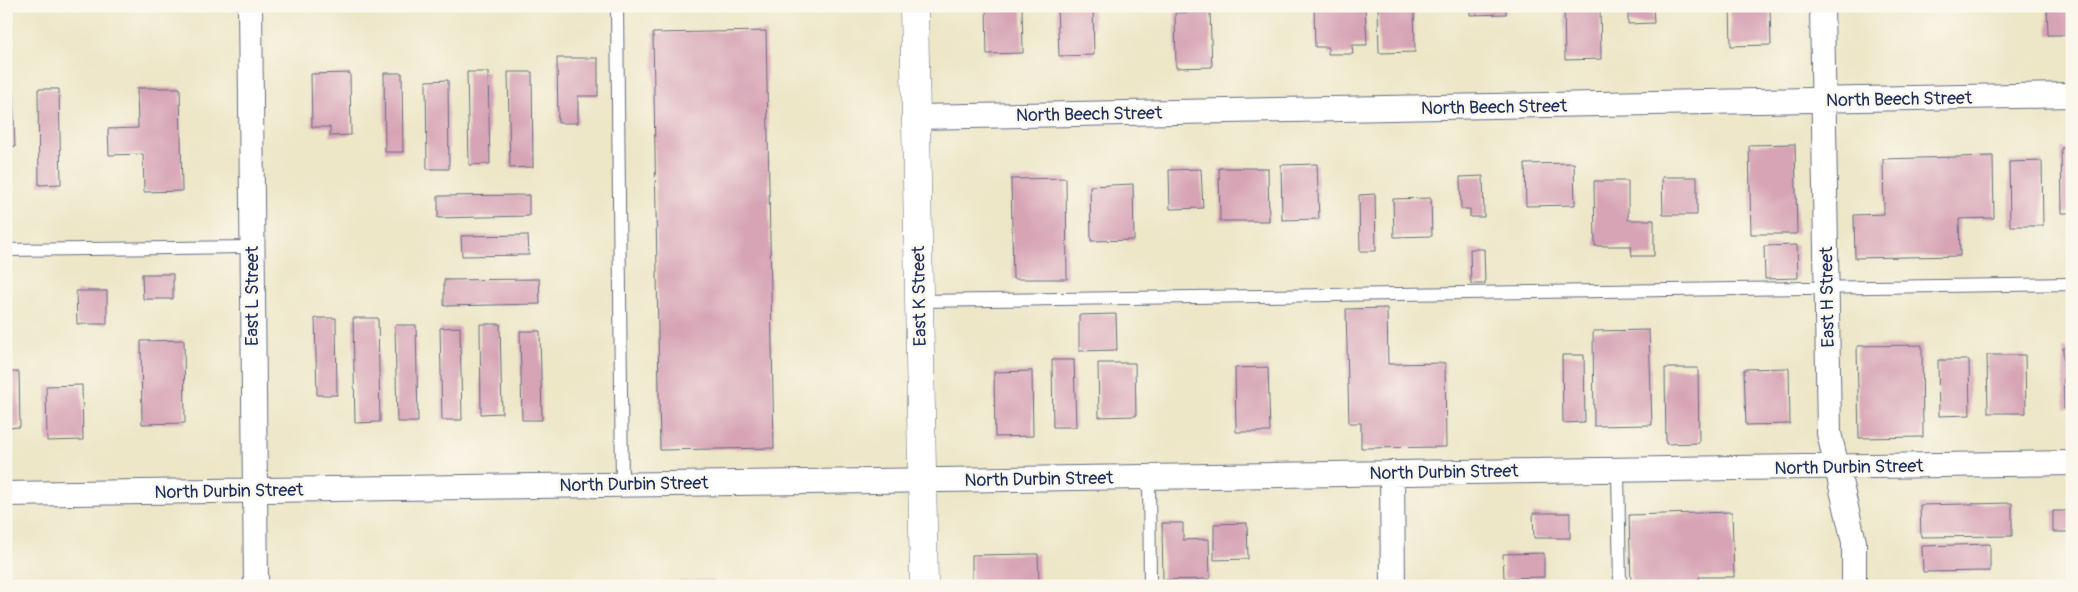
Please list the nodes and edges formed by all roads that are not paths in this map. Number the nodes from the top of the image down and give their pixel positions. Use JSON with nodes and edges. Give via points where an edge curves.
{"nodes":[{"id":1,"x":250,"y":6,"type":"edge"},
{"id":2,"x":617,"y":6,"type":"edge"},
{"id":3,"x":914,"y":6,"type":"edge"},
{"id":4,"x":1822,"y":6,"type":"edge"},
{"id":5,"x":2072,"y":96,"type":"edge"},
{"id":6,"x":1823,"y":101,"type":"junction"},
{"id":7,"x":916,"y":117,"type":"junction"},
{"id":8,"x":252,"y":247,"type":"junction"},
{"id":9,"x":6,"y":250,"type":"edge"},
{"id":10,"x":2072,"y":284,"type":"edge"},
{"id":11,"x":1826,"y":288,"type":"junction"},
{"id":12,"x":919,"y":301,"type":"junction"},
{"id":13,"x":2072,"y":463,"type":"edge"},
{"id":14,"x":1838,"y":467,"type":"junction"},
{"id":15,"x":1618,"y":470,"type":"junction"},
{"id":16,"x":1392,"y":473,"type":"junction"},
{"id":17,"x":1149,"y":477,"type":"junction"},
{"id":18,"x":922,"y":480,"type":"junction"},
{"id":19,"x":622,"y":484,"type":"junction"},
{"id":20,"x":254,"y":491,"type":"junction"},
{"id":21,"x":6,"y":494,"type":"edge"},
{"id":22,"x":256,"y":586,"type":"edge"},
{"id":23,"x":924,"y":586,"type":"edge"},
{"id":24,"x":1150,"y":586,"type":"edge"},
{"id":25,"x":1393,"y":586,"type":"edge"},
{"id":26,"x":1620,"y":586,"type":"edge"},
{"id":27,"x":1854,"y":586,"type":"edge"}],
"edges":[{"from":1,"to":8,"type":"street","name":"East L Street"},
{"from":2,"to":19,"type":"lane"},
{"from":3,"to":7,"type":"street","name":"East K Street"},
{"from":4,"to":6,"type":"street","name":"East H Street"},
{"from":5,"to":6,"type":"street","name":"North Beech Street"},
{"from":6,"to":7,"type":"street","name":"North Beech Street"},
{"from":6,"to":11,"type":"street","name":"East H Street"},
{"from":7,"to":12,"type":"street","name":"East K Street"},
{"from":8,"to":9,"type":"lane"},
{"from":8,"to":20,"type":"street","name":"East L Street"},
{"from":10,"to":11,"type":"lane"},
{"from":11,"to":12,"type":"lane"},
{"from":11,"to":14,"type":"street","name":"East H Street","via":[[1829,433]]},
{"from":12,"to":18,"type":"street","name":"East K Street"},
{"from":13,"to":14,"type":"street","name":"North Durbin Street"},
{"from":14,"to":15,"type":"street","name":"North Durbin Street"},
{"from":14,"to":27,"type":"street","name":"East H Street","via":[[1854,542]]},
{"from":15,"to":16,"type":"street","name":"North Durbin Street"},
{"from":15,"to":26,"type":"lane"},
{"from":16,"to":17,"type":"street","name":"North Durbin Street"},
{"from":16,"to":25,"type":"street"},
{"from":17,"to":18,"type":"street","name":"North Durbin Street"},
{"from":17,"to":24,"type":"lane"},
{"from":18,"to":19,"type":"street","name":"North Durbin Street"},
{"from":18,"to":23,"type":"street","name":"East K Street"},
{"from":19,"to":20,"type":"street","name":"North Durbin Street"},
{"from":20,"to":21,"type":"street","name":"North Durbin Street"},
{"from":20,"to":22,"type":"street","name":"East L Street"}]}
